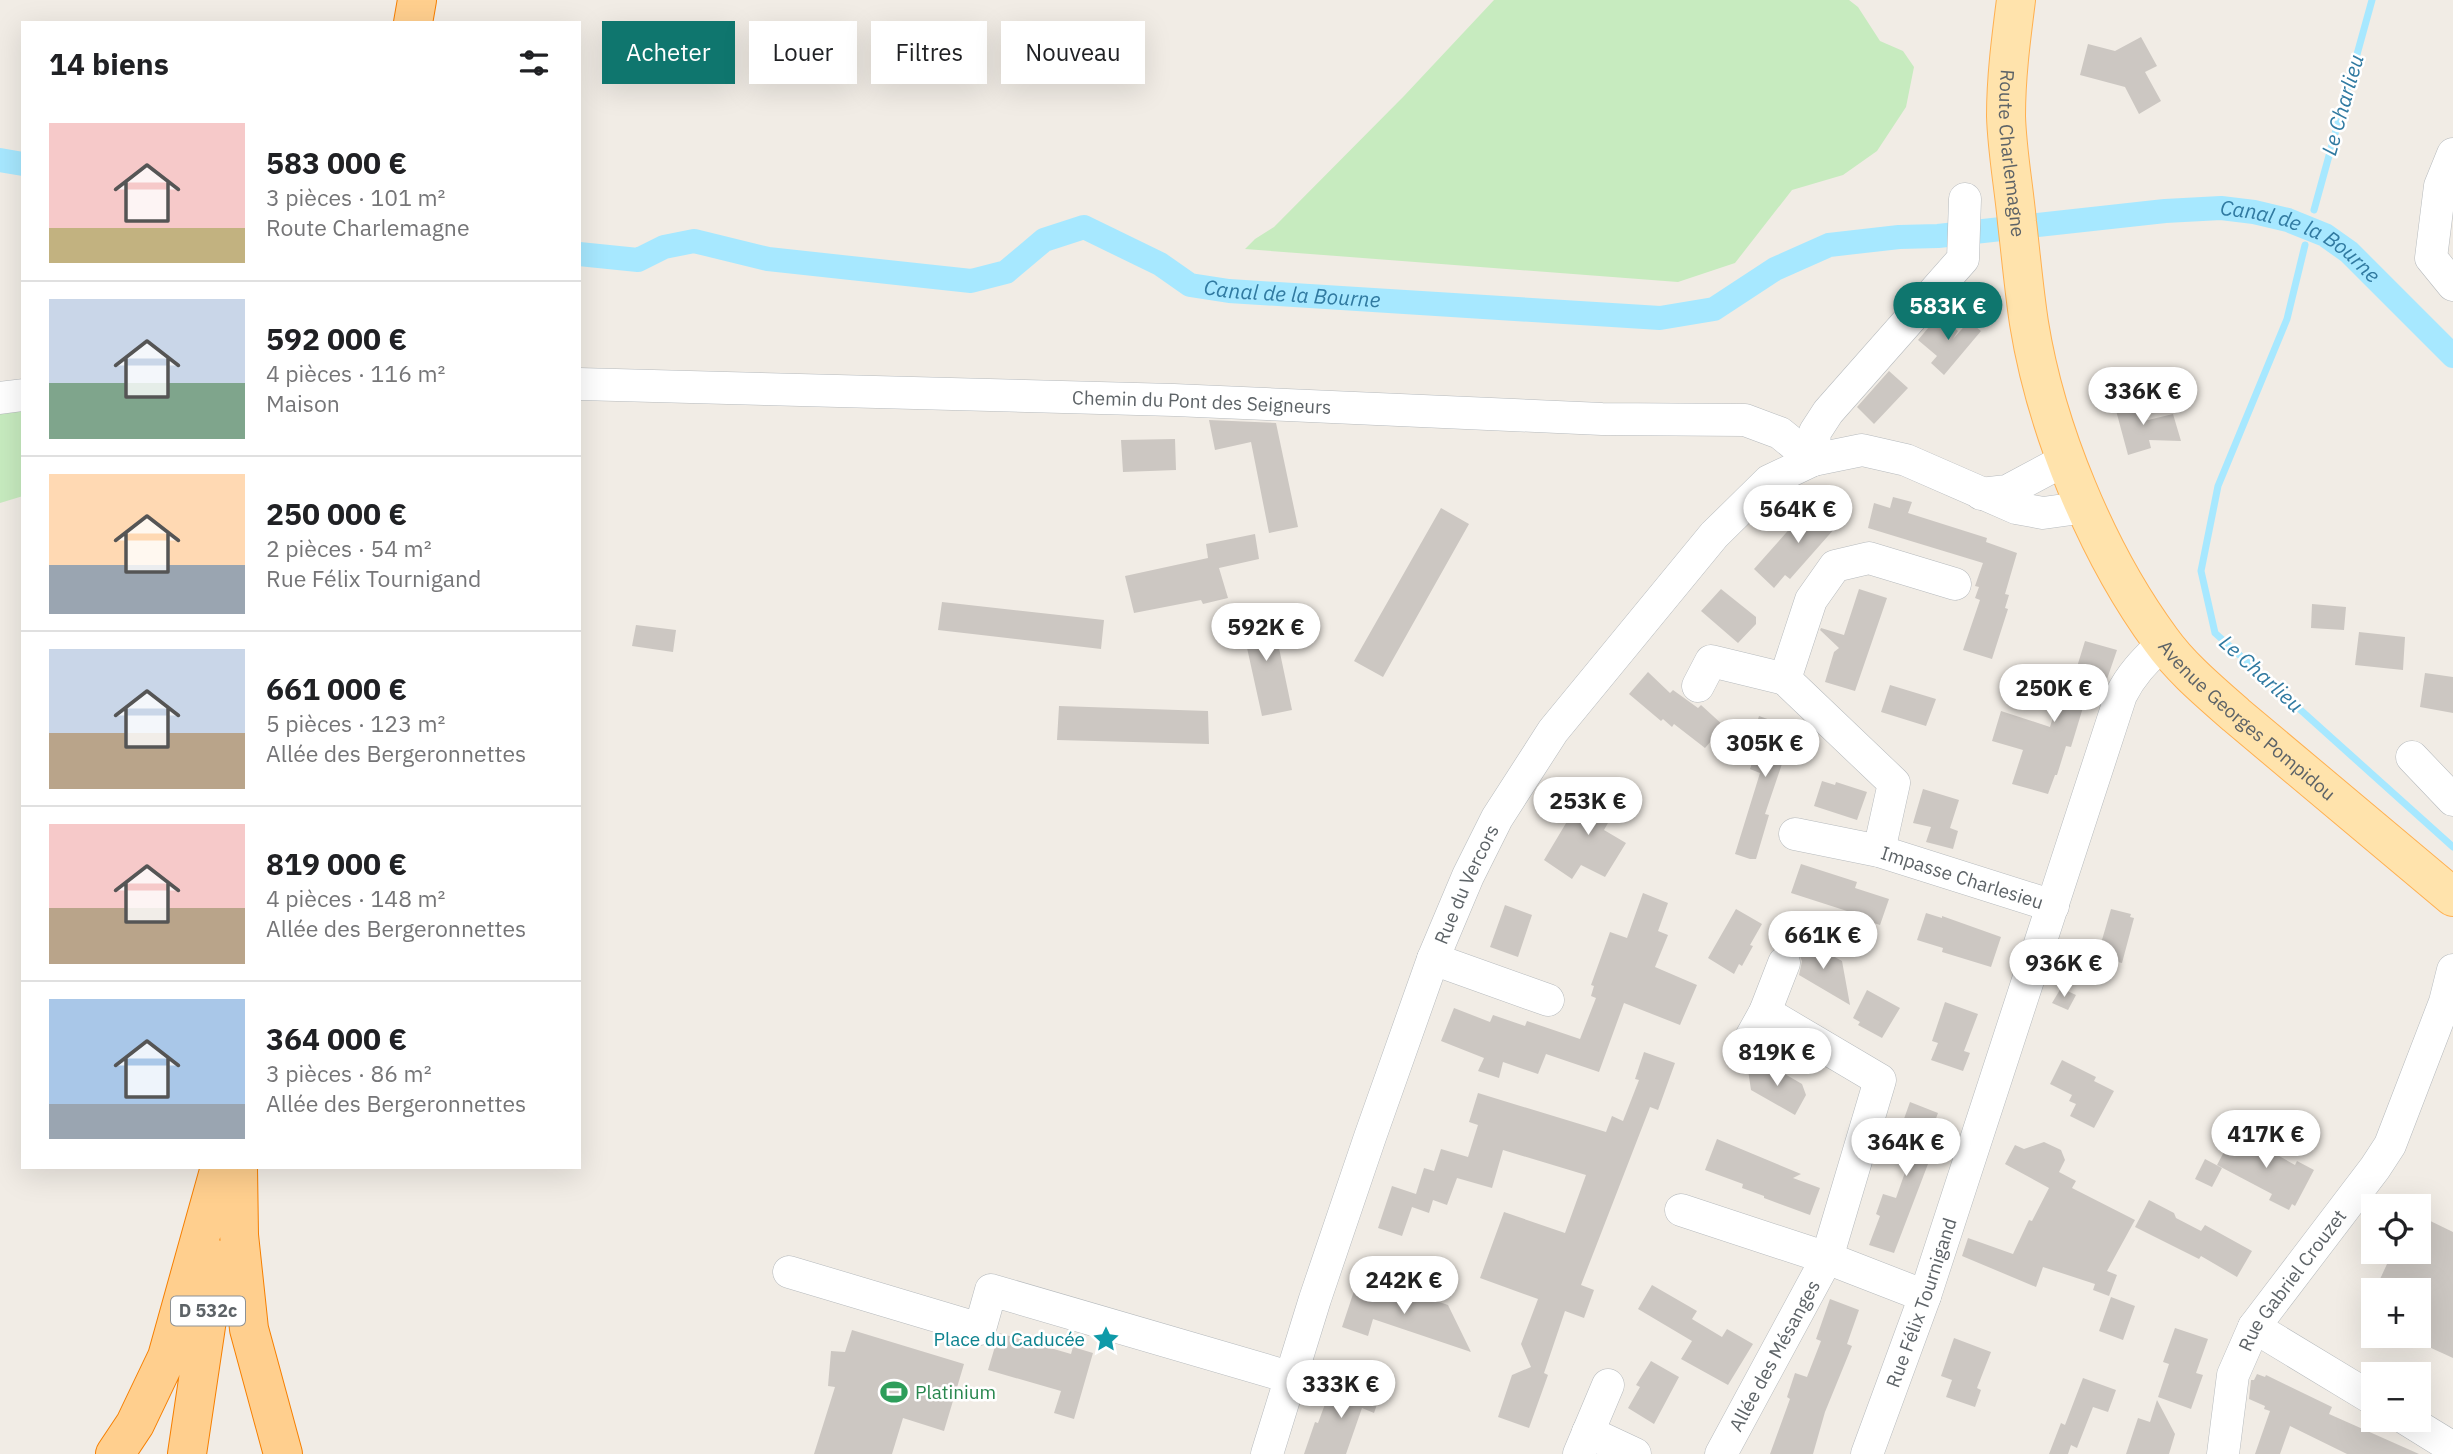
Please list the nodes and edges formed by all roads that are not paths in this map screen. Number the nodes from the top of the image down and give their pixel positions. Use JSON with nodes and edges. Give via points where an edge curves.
{"nodes":[{"id":1,"x":417,"y":0,"type":"edge"},
{"id":2,"x":432,"y":0,"type":"edge"},
{"id":3,"x":2016,"y":0,"type":"edge"},
{"id":4,"x":413,"y":21,"type":"edge"},
{"id":5,"x":428,"y":21,"type":"edge"},
{"id":6,"x":2453,"y":154,"type":"edge"},
{"id":7,"x":1965,"y":199,"type":"dead end"},
{"id":8,"x":2453,"y":285,"type":"edge"},
{"id":9,"x":581,"y":384,"type":"edge"},
{"id":10,"x":21,"y":395,"type":"edge"},
{"id":11,"x":0,"y":398,"type":"edge"},
{"id":12,"x":2067,"y":459,"type":"junction"},
{"id":13,"x":1813,"y":460,"type":"junction"},
{"id":14,"x":1980,"y":494,"type":"junction"},
{"id":15,"x":2086,"y":507,"type":"junction"},
{"id":16,"x":1955,"y":584,"type":"dead end"},
{"id":17,"x":2162,"y":643,"type":"junction"},
{"id":18,"x":1784,"y":679,"type":"junction"},
{"id":19,"x":1698,"y":686,"type":"dead end"},
{"id":20,"x":2412,"y":757,"type":"dead end"},
{"id":21,"x":2453,"y":800,"type":"edge"},
{"id":22,"x":1795,"y":834,"type":"dead end"},
{"id":23,"x":1879,"y":851,"type":"junction"},
{"id":24,"x":2453,"y":897,"type":"edge"},
{"id":25,"x":2053,"y":906,"type":"junction"},
{"id":26,"x":1433,"y":959,"type":"junction"},
{"id":27,"x":1784,"y":963,"type":"dead end"},
{"id":28,"x":2453,"y":970,"type":"edge"},
{"id":29,"x":2449,"y":998,"type":"edge"},
{"id":30,"x":1548,"y":1000,"type":"dead end"},
{"id":31,"x":1765,"y":1012,"type":"junction"},
{"id":32,"x":1750,"y":1040,"type":"dead end"},
{"id":33,"x":219,"y":1169,"type":"edge"},
{"id":34,"x":230,"y":1169,"type":"edge"},
{"id":35,"x":238,"y":1169,"type":"edge"},
{"id":36,"x":1681,"y":1210,"type":"dead end"},
{"id":37,"x":1827,"y":1258,"type":"junction"},
{"id":38,"x":789,"y":1272,"type":"dead end"},
{"id":39,"x":1925,"y":1296,"type":"junction"},
{"id":40,"x":2254,"y":1326,"type":"junction"},
{"id":41,"x":1289,"y":1377,"type":"junction"},
{"id":42,"x":1608,"y":1385,"type":"dead end"},
{"id":43,"x":2361,"y":1392,"type":"edge"},
{"id":44,"x":2427,"y":1432,"type":"edge"},
{"id":45,"x":1584,"y":1443,"type":"edge"},
{"id":46,"x":2453,"y":1448,"type":"edge"},
{"id":47,"x":114,"y":1454,"type":"edge"},
{"id":48,"x":187,"y":1454,"type":"edge"},
{"id":49,"x":284,"y":1454,"type":"edge"},
{"id":50,"x":1267,"y":1454,"type":"edge"},
{"id":51,"x":1634,"y":1454,"type":"edge"},
{"id":52,"x":1721,"y":1454,"type":"edge"},
{"id":53,"x":1867,"y":1454,"type":"edge"},
{"id":54,"x":2224,"y":1454,"type":"edge"}],
"edges":[{"from":1,"to":4,"type":"highway"},
{"from":2,"to":5,"type":"highway"},
{"from":3,"to":12,"type":"main road","name":"Route Charlemagne","via":[[2006,119],[2029,324]]},
{"from":6,"to":8,"type":"street","via":[[2440,186],[2431,258]]},
{"from":7,"to":13,"type":"street","via":[[1963,258],[1828,412],[1815,432]]},
{"from":9,"to":13,"type":"street","name":"Chemin du Pont des Seigneurs","via":[[1745,420],[1780,433]]},
{"from":10,"to":11,"type":"street"},
{"from":12,"to":14,"type":"street","via":[[2007,491]]},
{"from":12,"to":15,"type":"main road","name":"Route Charlemagne"},
{"from":13,"to":14,"type":"street","name":"Rue du Vercors","via":[[1862,450],[1884,454]]},
{"from":13,"to":26,"type":"street","name":"Rue du Vercors","via":[[1769,481],[1733,515],[1553,731],[1497,818]]},
{"from":14,"to":15,"type":"street","name":"Rue du Vercors","via":[[2043,513]]},
{"from":15,"to":17,"type":"main road","name":"Avenue Georges Pompidou","via":[[2108,556]]},
{"from":16,"to":18,"type":"street","via":[[1868,558],[1835,566],[1811,600]]},
{"from":17,"to":24,"type":"main road","name":"Avenue Georges Pompidou","via":[[2236,715]]},
{"from":17,"to":25,"type":"street","name":"Rue Félix Tournigand","via":[[2129,678],[2121,695]]},
{"from":18,"to":19,"type":"street","via":[[1711,662]]},
{"from":18,"to":23,"type":"street","name":"Impasse Charlesieu","via":[[1894,783]]},
{"from":20,"to":21,"type":"street"},
{"from":22,"to":23,"type":"street"},
{"from":23,"to":25,"type":"street","name":"Impasse Charlesieu"},
{"from":25,"to":39,"type":"street","name":"Rue Félix Tournigand"},
{"from":26,"to":30,"type":"street"},
{"from":26,"to":41,"type":"street","name":"Rue du Vercors"},
{"from":27,"to":31,"type":"street"},
{"from":28,"to":29,"type":"street","name":"Rue Gabriel Crouzet"},
{"from":29,"to":40,"type":"street","name":"Rue Gabriel Crouzet","via":[[2390,1145]]},
{"from":31,"to":32,"type":"street"},
{"from":31,"to":37,"type":"street","name":"Allée des Mésanges","via":[[1880,1080]]},
{"from":33,"to":47,"type":"highway","via":[[167,1357],[135,1424]]},
{"from":34,"to":48,"type":"highway","number":"D 532c"},
{"from":35,"to":49,"type":"highway","via":[[239,1235],[249,1329]]},
{"from":36,"to":37,"type":"street"},
{"from":37,"to":39,"type":"street"},
{"from":37,"to":52,"type":"street","name":"Allée des Mésanges"},
{"from":38,"to":41,"type":"street","via":[[979,1329],[991,1290]]},
{"from":39,"to":53,"type":"street","name":"Rue Félix Tournigand"},
{"from":40,"to":43,"type":"street"},
{"from":40,"to":54,"type":"street","name":"Rue Gabriel Crouzet","via":[[2232,1375]]},
{"from":41,"to":50,"type":"street","name":"Rue du Vercors"},
{"from":42,"to":45,"type":"street"},
{"from":44,"to":46,"type":"street"},
{"from":45,"to":51,"type":"street"}]}
